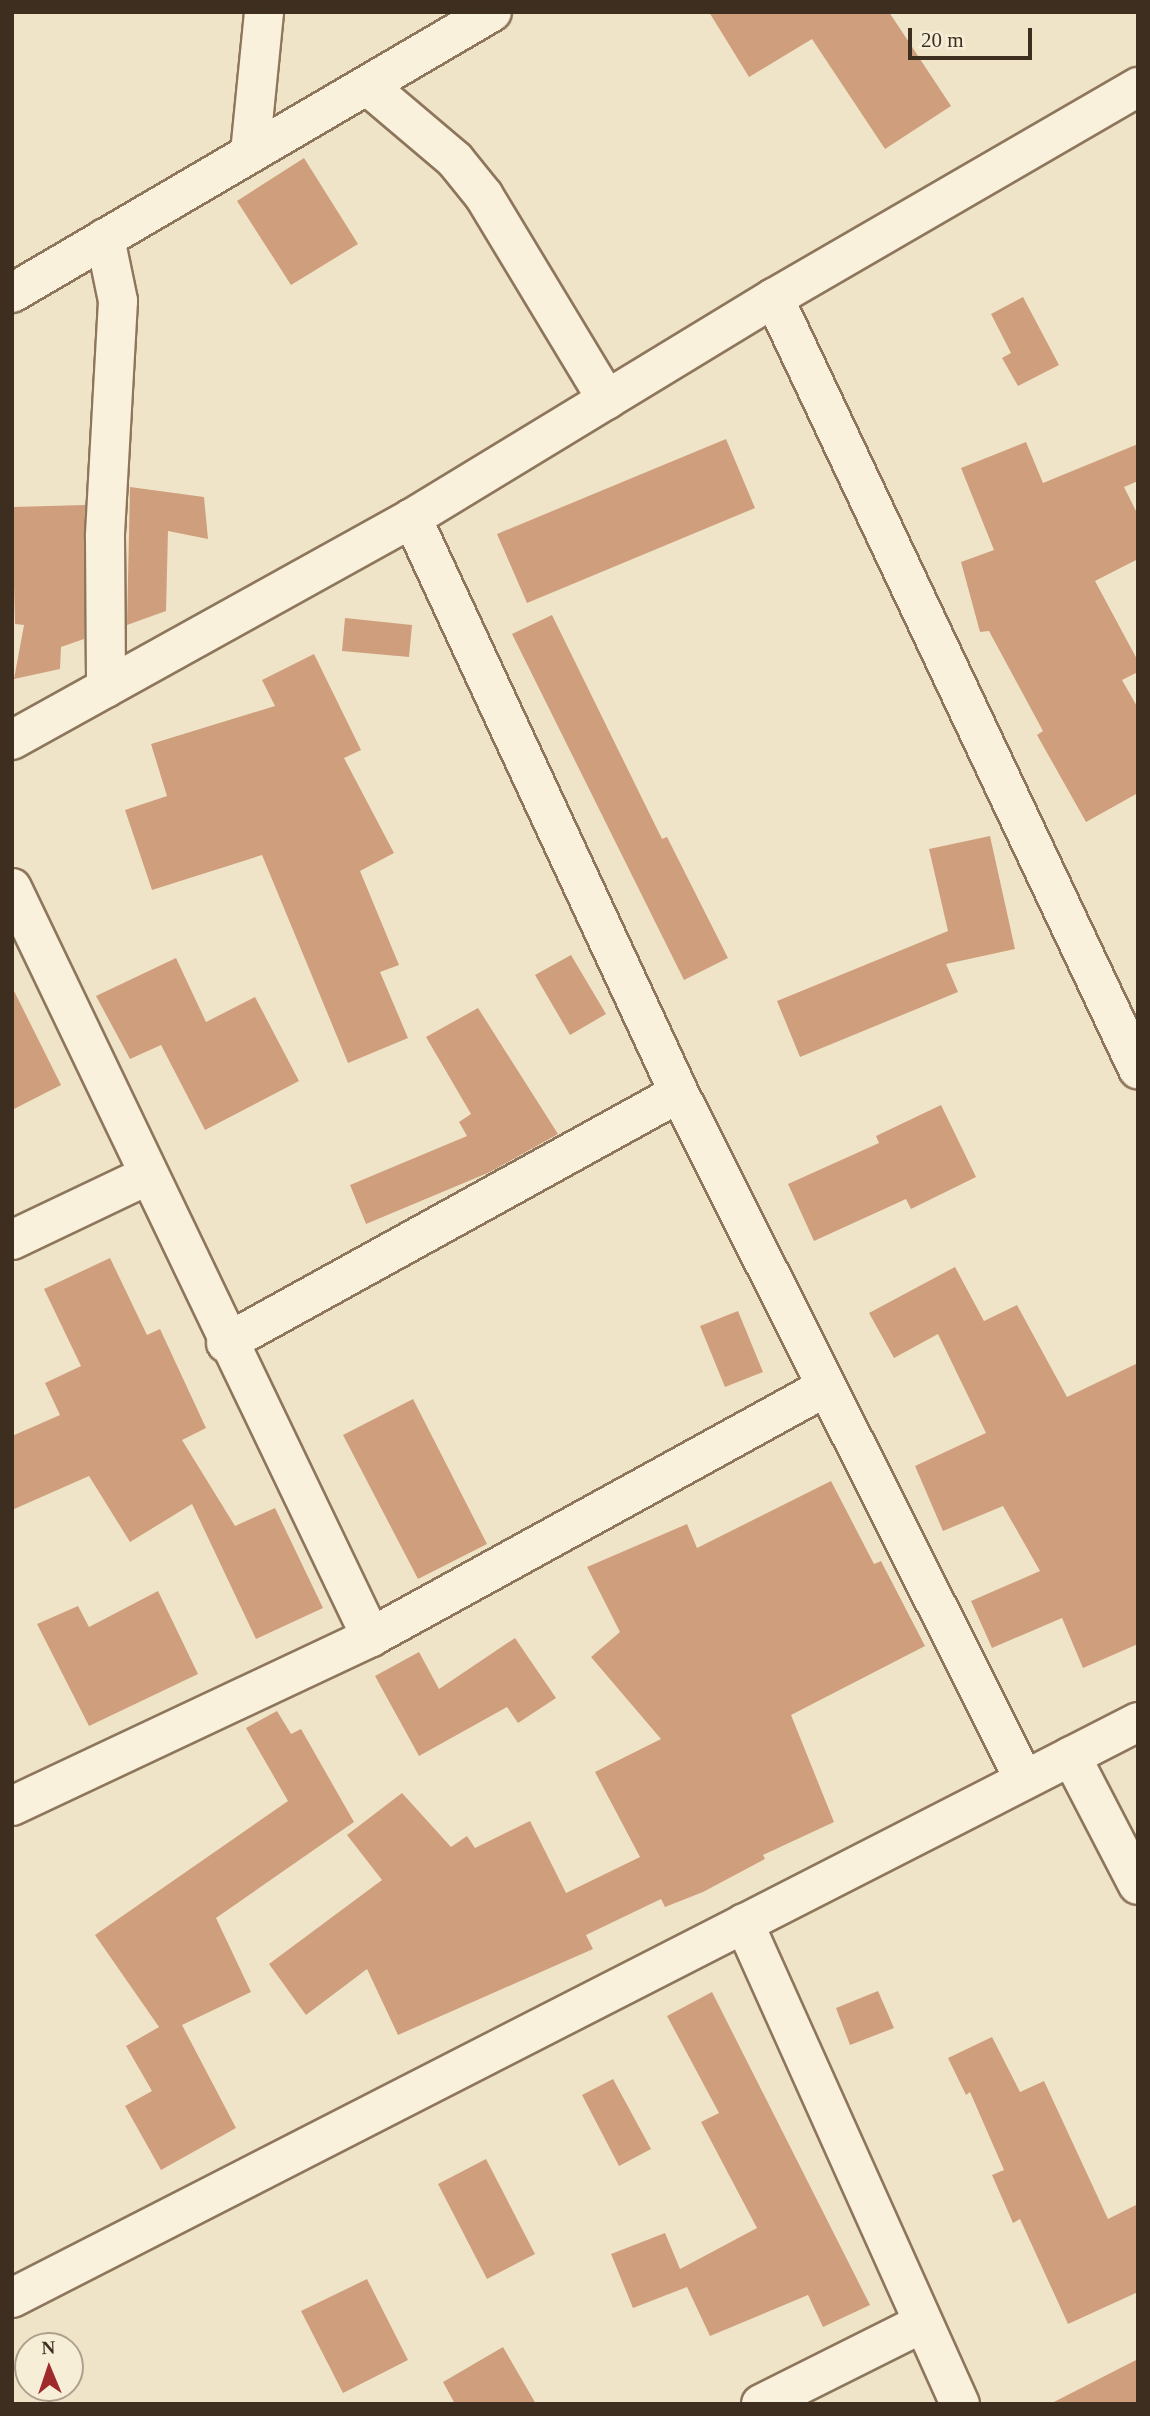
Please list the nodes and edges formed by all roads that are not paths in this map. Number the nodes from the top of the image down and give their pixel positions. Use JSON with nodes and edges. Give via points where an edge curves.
{"nodes":[{"id":1,"x":264,"y":12,"type":"edge"},
{"id":2,"x":492,"y":12,"type":"edge"},
{"id":3,"x":369,"y":87,"type":"junction"},
{"id":4,"x":1138,"y":87,"type":"edge"},
{"id":5,"x":250,"y":153,"type":"junction"},
{"id":6,"x":105,"y":238,"type":"junction"},
{"id":7,"x":12,"y":293,"type":"edge"},
{"id":8,"x":774,"y":298,"type":"junction"},
{"id":9,"x":607,"y":400,"type":"junction"},
{"id":10,"x":412,"y":519,"type":"junction"},
{"id":11,"x":106,"y":688,"type":"junction"},
{"id":12,"x":12,"y":740,"type":"edge"},
{"id":13,"x":12,"y":888,"type":"edge"},
{"id":14,"x":1138,"y":1069,"type":"edge"},
{"id":15,"x":679,"y":1093,"type":"junction"},
{"id":16,"x":146,"y":1176,"type":"junction"},
{"id":17,"x":12,"y":1240,"type":"edge"},
{"id":18,"x":226,"y":1343,"type":"junction"},
{"id":19,"x":826,"y":1387,"type":"junction"},
{"id":20,"x":372,"y":1637,"type":"junction"},
{"id":21,"x":1138,"y":1722,"type":"edge"},
{"id":22,"x":1071,"y":1756,"type":"junction"},
{"id":23,"x":1024,"y":1779,"type":"junction"},
{"id":24,"x":12,"y":1806,"type":"edge"},
{"id":25,"x":1138,"y":1885,"type":"edge"},
{"id":26,"x":744,"y":1923,"type":"junction"},
{"id":27,"x":12,"y":2298,"type":"edge"},
{"id":28,"x":923,"y":2323,"type":"junction"},
{"id":29,"x":761,"y":2404,"type":"edge"},
{"id":30,"x":960,"y":2404,"type":"edge"}],
"edges":[{"from":1,"to":5,"type":"street"},
{"from":2,"to":3,"type":"street"},
{"from":3,"to":5,"type":"street"},
{"from":3,"to":9,"type":"street","via":[[455,160],[484,196]]},
{"from":4,"to":8,"type":"street"},
{"from":5,"to":6,"type":"street"},
{"from":6,"to":7,"type":"street"},
{"from":6,"to":11,"type":"street","via":[[118,301],[105,537]]},
{"from":8,"to":9,"type":"street"},
{"from":8,"to":14,"type":"street"},
{"from":9,"to":10,"type":"street"},
{"from":10,"to":11,"type":"street"},
{"from":10,"to":15,"type":"street"},
{"from":11,"to":12,"type":"street"},
{"from":13,"to":16,"type":"street"},
{"from":15,"to":18,"type":"street"},
{"from":15,"to":19,"type":"street"},
{"from":16,"to":17,"type":"street"},
{"from":16,"to":18,"type":"street"},
{"from":18,"to":20,"type":"street"},
{"from":19,"to":20,"type":"street"},
{"from":19,"to":23,"type":"street"},
{"from":20,"to":24,"type":"street"},
{"from":21,"to":22,"type":"street"},
{"from":22,"to":23,"type":"street"},
{"from":22,"to":25,"type":"street"},
{"from":23,"to":26,"type":"street"},
{"from":26,"to":27,"type":"street"},
{"from":26,"to":28,"type":"street"},
{"from":28,"to":29,"type":"street"},
{"from":28,"to":30,"type":"street"}]}
